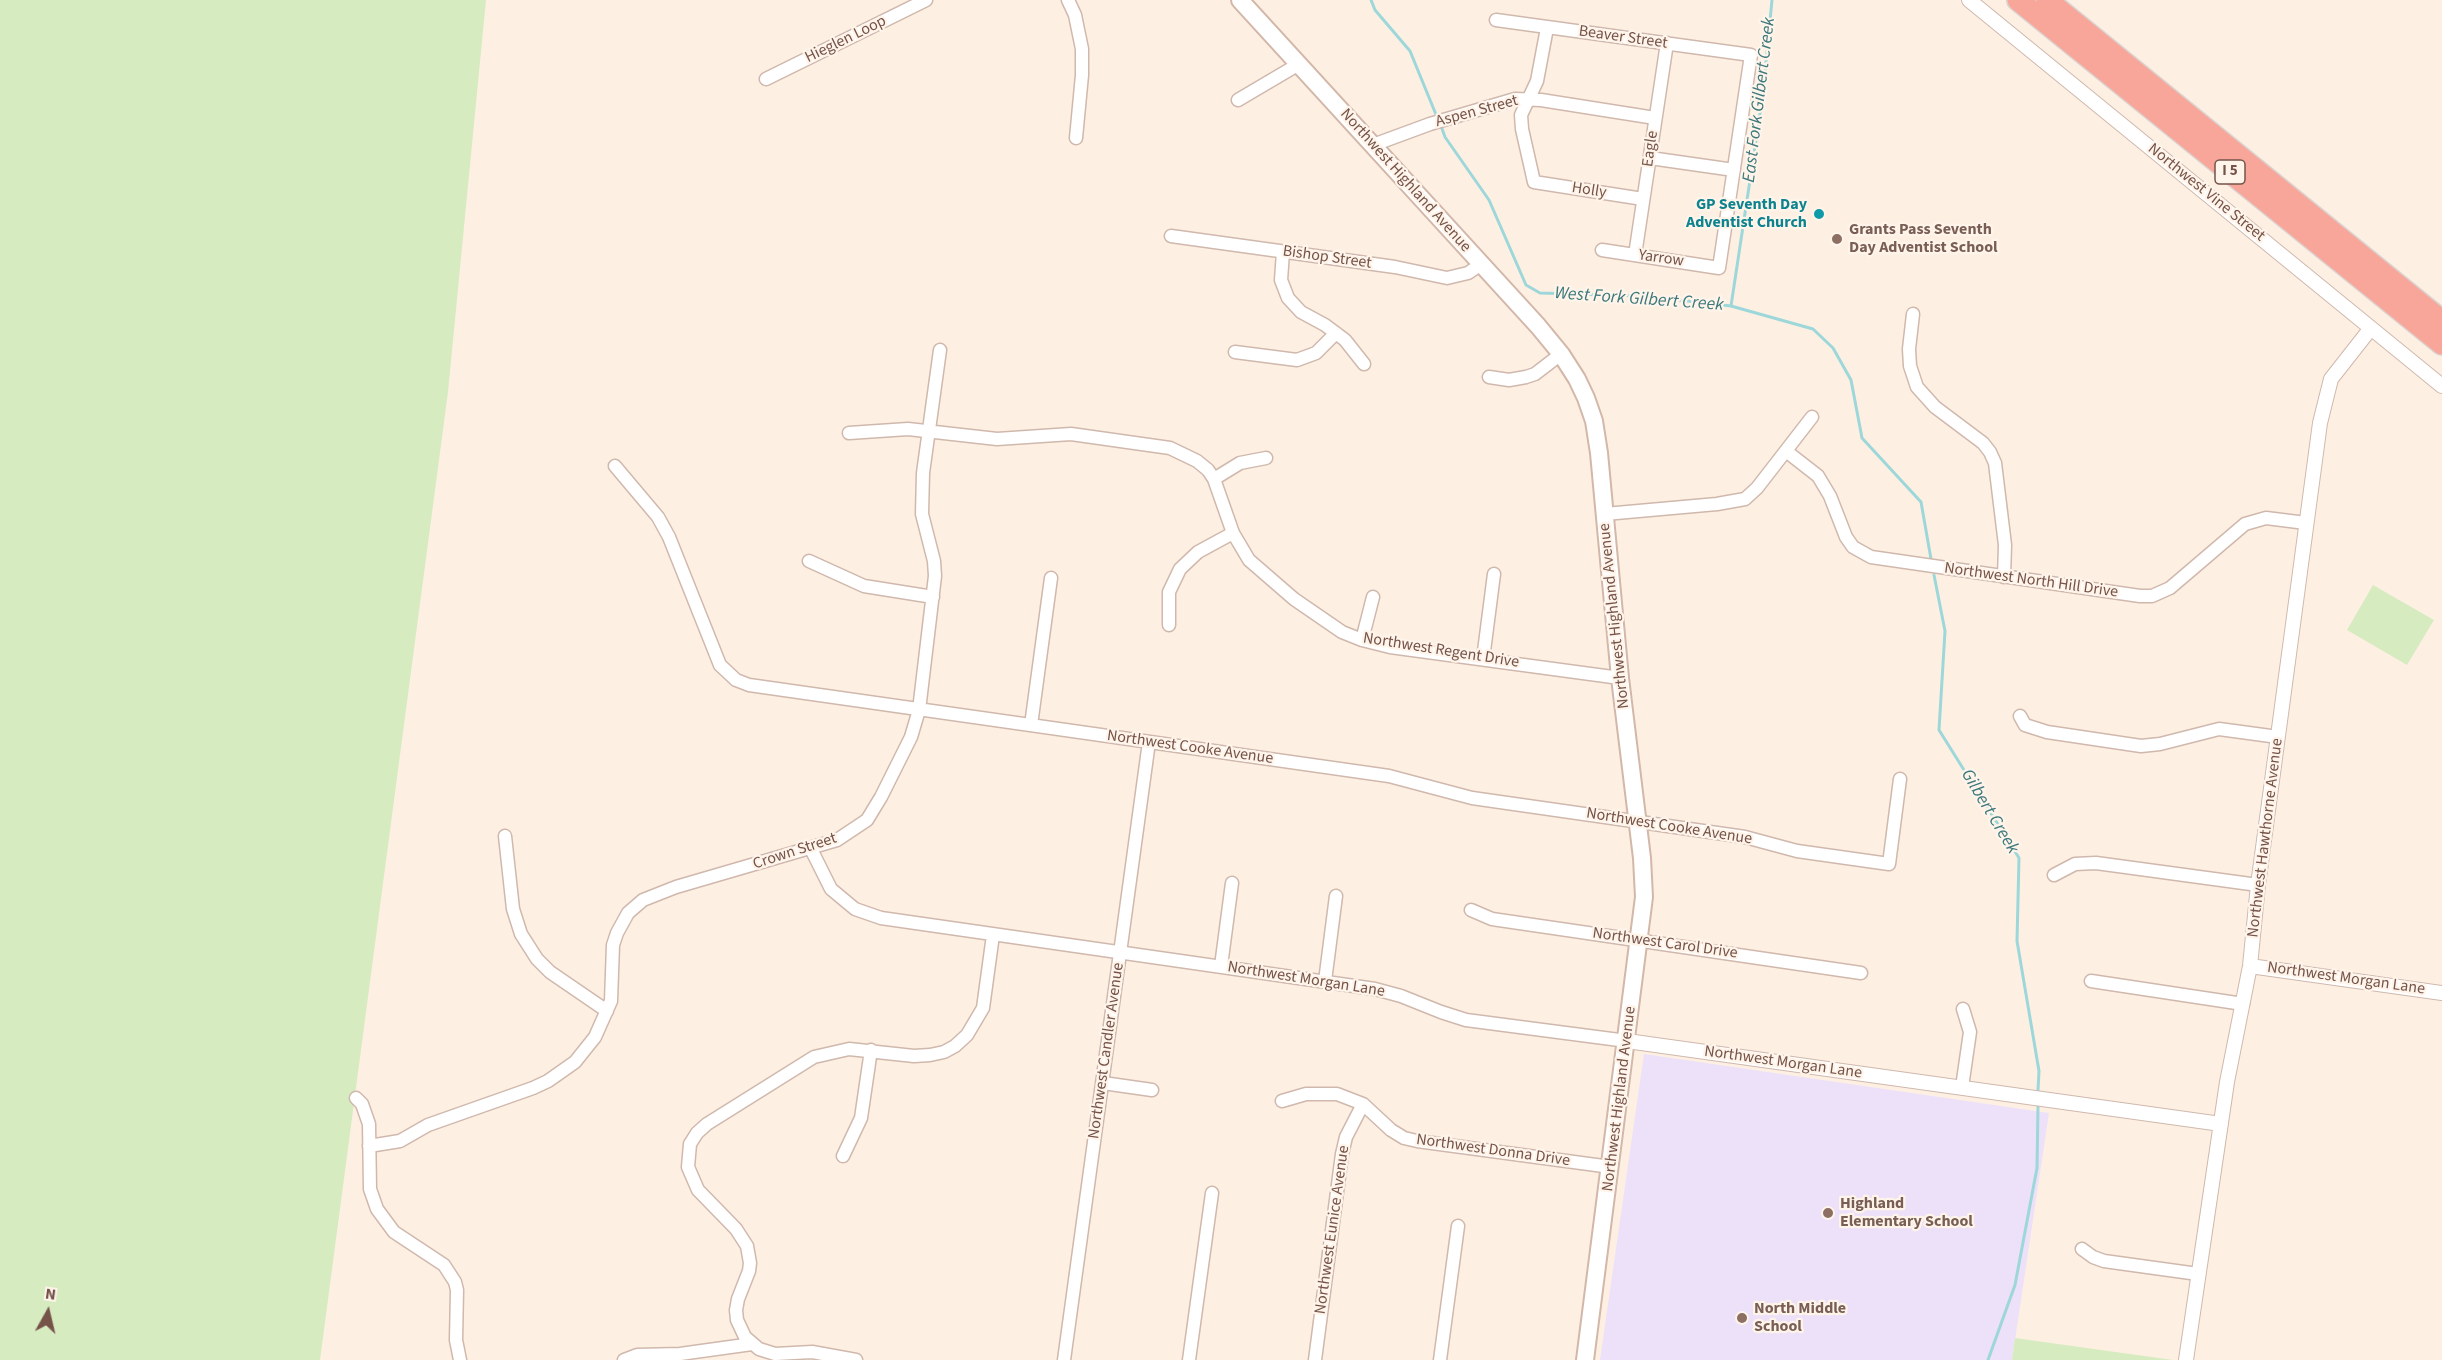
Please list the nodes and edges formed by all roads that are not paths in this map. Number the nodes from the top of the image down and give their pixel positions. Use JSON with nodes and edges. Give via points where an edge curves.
{"nodes":[{"id":1,"x":926,"y":0,"type":"edge"},
{"id":2,"x":1068,"y":0,"type":"edge"},
{"id":3,"x":1240,"y":0,"type":"edge"},
{"id":4,"x":1969,"y":0,"type":"edge"},
{"id":5,"x":2018,"y":0,"type":"edge"},
{"id":6,"x":2047,"y":0,"type":"edge"},
{"id":7,"x":1496,"y":20,"type":"dead end"},
{"id":8,"x":1547,"y":28,"type":"junction"},
{"id":9,"x":1668,"y":43,"type":"junction"},
{"id":10,"x":1299,"y":64,"type":"junction"},
{"id":11,"x":766,"y":79,"type":"dead end"},
{"id":12,"x":1528,"y":99,"type":"junction"},
{"id":13,"x":1238,"y":100,"type":"dead end"},
{"id":14,"x":1655,"y":118,"type":"junction"},
{"id":15,"x":1076,"y":138,"type":"dead end"},
{"id":16,"x":1373,"y":145,"type":"junction"},
{"id":17,"x":1650,"y":158,"type":"junction"},
{"id":18,"x":1734,"y":170,"type":"junction"},
{"id":19,"x":1643,"y":199,"type":"junction"},
{"id":20,"x":1171,"y":236,"type":"dead end"},
{"id":21,"x":1602,"y":250,"type":"dead end"},
{"id":22,"x":1283,"y":252,"type":"junction"},
{"id":23,"x":1635,"y":255,"type":"junction"},
{"id":24,"x":1480,"y":265,"type":"junction"},
{"id":25,"x":1913,"y":314,"type":"dead end"},
{"id":26,"x":2442,"y":321,"type":"edge"},
{"id":27,"x":2371,"y":328,"type":"junction"},
{"id":28,"x":1336,"y":333,"type":"junction"},
{"id":29,"x":2442,"y":345,"type":"edge"},
{"id":30,"x":940,"y":350,"type":"dead end"},
{"id":31,"x":1235,"y":352,"type":"dead end"},
{"id":32,"x":1561,"y":354,"type":"junction"},
{"id":33,"x":1364,"y":364,"type":"dead end"},
{"id":34,"x":1489,"y":377,"type":"dead end"},
{"id":35,"x":2442,"y":386,"type":"edge"},
{"id":36,"x":1812,"y":417,"type":"dead end"},
{"id":37,"x":928,"y":431,"type":"junction"},
{"id":38,"x":849,"y":433,"type":"dead end"},
{"id":39,"x":1786,"y":451,"type":"junction"},
{"id":40,"x":1266,"y":458,"type":"dead end"},
{"id":41,"x":615,"y":466,"type":"dead end"},
{"id":42,"x":1214,"y":479,"type":"junction"},
{"id":43,"x":1605,"y":514,"type":"junction"},
{"id":44,"x":2306,"y":523,"type":"junction"},
{"id":45,"x":1233,"y":533,"type":"junction"},
{"id":46,"x":809,"y":561,"type":"dead end"},
{"id":47,"x":1494,"y":574,"type":"dead end"},
{"id":48,"x":2004,"y":577,"type":"junction"},
{"id":49,"x":1051,"y":578,"type":"dead end"},
{"id":50,"x":933,"y":597,"type":"junction"},
{"id":51,"x":1373,"y":597,"type":"dead end"},
{"id":52,"x":1169,"y":625,"type":"dead end"},
{"id":53,"x":1362,"y":640,"type":"junction"},
{"id":54,"x":1483,"y":659,"type":"junction"},
{"id":55,"x":1620,"y":678,"type":"junction"},
{"id":56,"x":919,"y":710,"type":"junction"},
{"id":57,"x":2020,"y":717,"type":"dead end"},
{"id":58,"x":1031,"y":725,"type":"junction"},
{"id":59,"x":2278,"y":737,"type":"junction"},
{"id":60,"x":1149,"y":742,"type":"junction"},
{"id":61,"x":1900,"y":778,"type":"dead end"},
{"id":62,"x":1637,"y":821,"type":"junction"},
{"id":63,"x":505,"y":836,"type":"dead end"},
{"id":64,"x":811,"y":849,"type":"junction"},
{"id":65,"x":2054,"y":875,"type":"dead end"},
{"id":66,"x":1232,"y":883,"type":"dead end"},
{"id":67,"x":2258,"y":885,"type":"junction"},
{"id":68,"x":1336,"y":896,"type":"dead end"},
{"id":69,"x":1471,"y":910,"type":"dead end"},
{"id":70,"x":993,"y":935,"type":"junction"},
{"id":71,"x":1640,"y":940,"type":"junction"},
{"id":72,"x":1120,"y":953,"type":"junction"},
{"id":73,"x":1221,"y":966,"type":"junction"},
{"id":74,"x":2250,"y":966,"type":"junction"},
{"id":75,"x":1861,"y":973,"type":"dead end"},
{"id":76,"x":1325,"y":981,"type":"junction"},
{"id":77,"x":2091,"y":981,"type":"dead end"},
{"id":78,"x":2442,"y":993,"type":"edge"},
{"id":79,"x":2243,"y":1004,"type":"junction"},
{"id":80,"x":1963,"y":1009,"type":"dead end"},
{"id":81,"x":607,"y":1011,"type":"junction"},
{"id":82,"x":1627,"y":1041,"type":"junction"},
{"id":83,"x":871,"y":1050,"type":"junction"},
{"id":84,"x":1103,"y":1083,"type":"junction"},
{"id":85,"x":1962,"y":1087,"type":"junction"},
{"id":86,"x":1152,"y":1090,"type":"dead end"},
{"id":87,"x":356,"y":1098,"type":"dead end"},
{"id":88,"x":1282,"y":1101,"type":"dead end"},
{"id":89,"x":1363,"y":1104,"type":"junction"},
{"id":90,"x":2221,"y":1124,"type":"junction"},
{"id":91,"x":369,"y":1146,"type":"junction"},
{"id":92,"x":843,"y":1156,"type":"dead end"},
{"id":93,"x":1611,"y":1167,"type":"junction"},
{"id":94,"x":1212,"y":1193,"type":"dead end"},
{"id":95,"x":1458,"y":1226,"type":"dead end"},
{"id":96,"x":2082,"y":1249,"type":"dead end"},
{"id":97,"x":2198,"y":1274,"type":"junction"},
{"id":98,"x":752,"y":1344,"type":"junction"},
{"id":99,"x":811,"y":1356,"type":"edge"},
{"id":100,"x":460,"y":1360,"type":"edge"},
{"id":101,"x":624,"y":1360,"type":"edge"},
{"id":102,"x":856,"y":1360,"type":"edge"},
{"id":103,"x":1064,"y":1360,"type":"edge"},
{"id":104,"x":1189,"y":1360,"type":"edge"},
{"id":105,"x":1315,"y":1360,"type":"edge"},
{"id":106,"x":1440,"y":1360,"type":"edge"},
{"id":107,"x":1585,"y":1360,"type":"edge"},
{"id":108,"x":2186,"y":1360,"type":"edge"}],
"edges":[{"from":1,"to":11,"type":"street","name":"Hieglen Loop"},
{"from":2,"to":15,"type":"street","via":[[1082,49]]},
{"from":3,"to":10,"type":"main road","name":"Northwest Highland Avenue"},
{"from":4,"to":27,"type":"street","name":"Northwest Vine Street"},
{"from":5,"to":29,"type":"highway","number":"I 5"},
{"from":6,"to":26,"type":"highway","number":"I 5"},
{"from":7,"to":8,"type":"street","name":"Beaver Street"},
{"from":8,"to":9,"type":"street","name":"Beaver Street"},
{"from":8,"to":12,"type":"street","via":[[1537,81]]},
{"from":9,"to":14,"type":"street","name":"Eagle"},
{"from":9,"to":18,"type":"street","name":"Beaver Street","via":[[1750,55]]},
{"from":10,"to":13,"type":"street"},
{"from":10,"to":16,"type":"main road","name":"Northwest Highland Avenue"},
{"from":12,"to":14,"type":"street","name":"Aspen Street"},
{"from":12,"to":16,"type":"street","name":"Aspen Street","via":[[1515,99]]},
{"from":12,"to":19,"type":"street","name":"Holly","via":[[1521,120],[1534,182]]},
{"from":14,"to":17,"type":"street","name":"Eagle"},
{"from":16,"to":24,"type":"main road","name":"Northwest Highland Avenue"},
{"from":17,"to":18,"type":"street"},
{"from":17,"to":19,"type":"street","name":"Eagle"},
{"from":18,"to":23,"type":"street","name":"Yarrow","via":[[1719,268]]},
{"from":19,"to":23,"type":"street","name":"Eagle"},
{"from":20,"to":22,"type":"street","name":"Bishop Street"},
{"from":21,"to":23,"type":"street","name":"Yarrow"},
{"from":22,"to":24,"type":"street","name":"Bishop Street","via":[[1447,278],[1468,273]]},
{"from":22,"to":28,"type":"street","via":[[1281,280],[1288,298],[1301,312]]},
{"from":24,"to":32,"type":"main road","name":"Northwest Highland Avenue"},
{"from":25,"to":48,"type":"street","via":[[1910,366],[1917,387],[1935,407],[1983,443],[1995,463],[2006,545]]},
{"from":27,"to":35,"type":"street","name":"Northwest Vine Street"},
{"from":27,"to":44,"type":"street","name":"Northwest Hawthorne Avenue","via":[[2331,379],[2320,423]]},
{"from":28,"to":31,"type":"street","via":[[1316,353],[1297,360]]},
{"from":28,"to":33,"type":"street"},
{"from":30,"to":37,"type":"street","name":"Crown Street"},
{"from":32,"to":34,"type":"street","via":[[1526,377]]},
{"from":32,"to":43,"type":"main road","name":"Northwest Highland Avenue","via":[[1583,390],[1591,412]]},
{"from":36,"to":39,"type":"street"},
{"from":37,"to":38,"type":"street","name":"Northwest Regent Drive"},
{"from":37,"to":42,"type":"street","name":"Northwest Regent Drive","via":[[997,439],[1071,434],[1149,444],[1185,454]]},
{"from":37,"to":50,"type":"street","name":"Crown Street","via":[[921,498],[934,561]]},
{"from":39,"to":43,"type":"street","via":[[1745,499]]},
{"from":39,"to":48,"type":"street","name":"Northwest North Hill Drive","via":[[1818,476],[1846,537],[1863,554],[1886,561]]},
{"from":40,"to":42,"type":"street","via":[[1240,463]]},
{"from":41,"to":56,"type":"street","name":"Northwest Cooke Avenue","via":[[653,511],[669,537],[715,655],[736,680]]},
{"from":42,"to":45,"type":"street","name":"Northwest Regent Drive"},
{"from":43,"to":55,"type":"main road","name":"Northwest Highland Avenue"},
{"from":44,"to":48,"type":"street","name":"Northwest North Hill Drive","via":[[2266,518],[2245,524],[2170,588],[2152,596]]},
{"from":44,"to":59,"type":"street","name":"Northwest Hawthorne Avenue"},
{"from":45,"to":52,"type":"street","via":[[1198,552],[1180,569],[1169,592]]},
{"from":45,"to":53,"type":"street","name":"Northwest Regent Drive","via":[[1249,560],[1294,599],[1322,621]]},
{"from":46,"to":50,"type":"street","via":[[864,586]]},
{"from":47,"to":54,"type":"street"},
{"from":49,"to":58,"type":"street"},
{"from":50,"to":56,"type":"street","name":"Crown Street"},
{"from":51,"to":53,"type":"street"},
{"from":53,"to":54,"type":"street","name":"Northwest Regent Drive"},
{"from":54,"to":55,"type":"street","name":"Northwest Regent Drive"},
{"from":55,"to":62,"type":"main road","name":"Northwest Highland Avenue"},
{"from":56,"to":58,"type":"street","name":"Northwest Cooke Avenue"},
{"from":56,"to":64,"type":"street","name":"Crown Street","via":[[910,737],[867,820],[837,840]]},
{"from":57,"to":59,"type":"street","via":[[2025,725],[2047,732],[2141,746],[2218,729]]},
{"from":58,"to":60,"type":"street","name":"Northwest Cooke Avenue"},
{"from":59,"to":67,"type":"street","name":"Northwest Hawthorne Avenue"},
{"from":60,"to":62,"type":"street","name":"Northwest Cooke Avenue","via":[[1389,776],[1472,798]]},
{"from":60,"to":72,"type":"street","name":"Northwest Candler Avenue"},
{"from":61,"to":62,"type":"street","name":"Northwest Cooke Avenue","via":[[1889,864]]},
{"from":62,"to":71,"type":"main road","name":"Northwest Highland Avenue","via":[[1644,897]]},
{"from":63,"to":81,"type":"street","via":[[513,909],[525,940],[550,972]]},
{"from":64,"to":70,"type":"street","name":"Northwest Morgan Lane","via":[[831,889],[855,909],[881,918]]},
{"from":64,"to":81,"type":"street","name":"Crown Street","via":[[664,891],[636,905],[616,933],[613,987]]},
{"from":65,"to":67,"type":"street","via":[[2074,864],[2096,863]]},
{"from":66,"to":73,"type":"street"},
{"from":67,"to":74,"type":"street","name":"Northwest Hawthorne Avenue"},
{"from":68,"to":76,"type":"street"},
{"from":69,"to":71,"type":"street","name":"Northwest Carol Drive","via":[[1492,919]]},
{"from":70,"to":72,"type":"street","name":"Northwest Morgan Lane"},
{"from":70,"to":83,"type":"street","via":[[983,1008],[967,1035],[944,1052],[930,1055]]},
{"from":71,"to":75,"type":"street","name":"Northwest Carol Drive"},
{"from":71,"to":82,"type":"main road","name":"Northwest Highland Avenue"},
{"from":72,"to":73,"type":"street","name":"Northwest Morgan Lane"},
{"from":72,"to":84,"type":"street","name":"Northwest Candler Avenue"},
{"from":73,"to":76,"type":"street","name":"Northwest Morgan Lane"},
{"from":74,"to":78,"type":"street","name":"Northwest Morgan Lane"},
{"from":74,"to":79,"type":"street","name":"Northwest Hawthorne Avenue"},
{"from":76,"to":82,"type":"street","name":"Northwest Morgan Lane","via":[[1388,992],[1466,1020]]},
{"from":77,"to":79,"type":"street"},
{"from":79,"to":90,"type":"street","name":"Northwest Hawthorne Avenue"},
{"from":80,"to":85,"type":"street","via":[[1970,1032]]},
{"from":81,"to":91,"type":"street","name":"Crown Street","via":[[575,1062],[548,1081],[428,1125],[400,1141]]},
{"from":82,"to":85,"type":"street","name":"Northwest Morgan Lane"},
{"from":82,"to":93,"type":"main road","name":"Northwest Highland Avenue"},
{"from":83,"to":92,"type":"street","via":[[861,1118]]},
{"from":83,"to":98,"type":"street","via":[[849,1049],[814,1057],[706,1124],[690,1144],[688,1167],[695,1184],[747,1246],[749,1271],[736,1310],[740,1329]]},
{"from":84,"to":86,"type":"street"},
{"from":84,"to":103,"type":"street","name":"Northwest Candler Avenue"},
{"from":85,"to":90,"type":"street","name":"Northwest Morgan Lane"},
{"from":87,"to":91,"type":"street","via":[[369,1124]]},
{"from":88,"to":89,"type":"street","name":"Northwest Donna Drive","via":[[1324,1092]]},
{"from":89,"to":93,"type":"street","name":"Northwest Donna Drive","via":[[1404,1138]]},
{"from":89,"to":105,"type":"street","name":"Northwest Eunice Avenue","via":[[1342,1154]]},
{"from":90,"to":97,"type":"street","name":"Northwest Hawthorne Avenue"},
{"from":91,"to":100,"type":"street","via":[[370,1189],[377,1209],[394,1232],[444,1265],[455,1282]]},
{"from":93,"to":107,"type":"main road","name":"Northwest Highland Avenue"},
{"from":94,"to":104,"type":"street"},
{"from":95,"to":106,"type":"street"},
{"from":96,"to":97,"type":"street","via":[[2104,1261]]},
{"from":97,"to":108,"type":"street","name":"Northwest Hawthorne Avenue"},
{"from":98,"to":99,"type":"street","via":[[775,1354]]},
{"from":98,"to":101,"type":"street","via":[[680,1354],[637,1355]]},
{"from":99,"to":102,"type":"street"}]}
